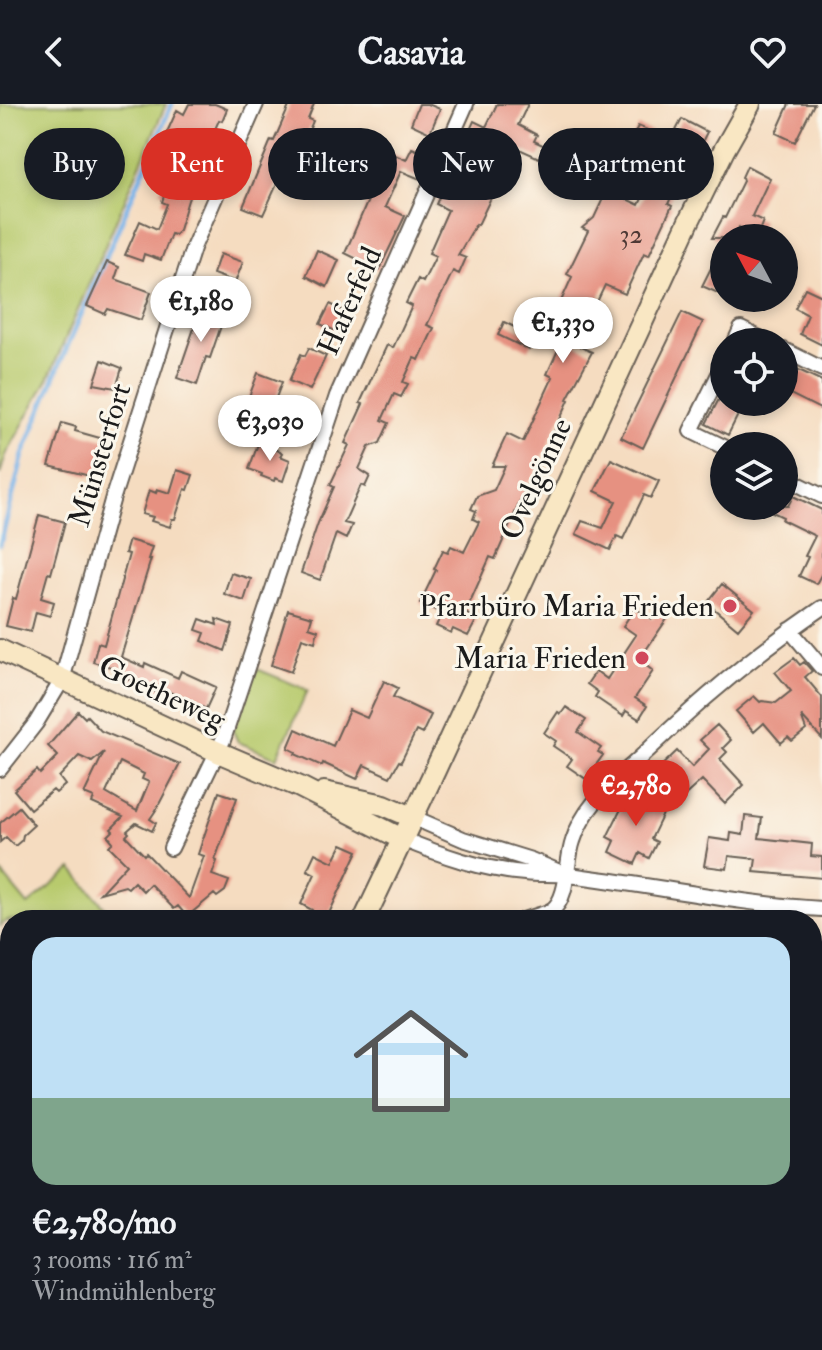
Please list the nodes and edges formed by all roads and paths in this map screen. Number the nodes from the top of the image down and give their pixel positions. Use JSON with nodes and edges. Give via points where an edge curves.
{"nodes":[{"id":1,"x":256,"y":104,"type":"edge"},
{"id":2,"x":466,"y":104,"type":"edge"},
{"id":3,"x":749,"y":104,"type":"edge"},
{"id":4,"x":798,"y":357,"type":"edge"},
{"id":5,"x":822,"y":369,"type":"edge"},
{"id":6,"x":710,"y":392,"type":"edge"},
{"id":7,"x":710,"y":440,"type":"edge"},
{"id":8,"x":798,"y":484,"type":"edge"},
{"id":9,"x":822,"y":496,"type":"edge"},
{"id":10,"x":822,"y":608,"type":"edge"},
{"id":11,"x":790,"y":630,"type":"junction"},
{"id":12,"x":0,"y":650,"type":"edge"},
{"id":13,"x":822,"y":668,"type":"edge"},
{"id":14,"x":62,"y":680,"type":"junction"},
{"id":15,"x":218,"y":752,"type":"junction"},
{"id":16,"x":0,"y":769,"type":"edge"},
{"id":17,"x":300,"y":787,"type":"junction"},
{"id":18,"x":412,"y":817,"type":"junction"},
{"id":19,"x":402,"y":839,"type":"junction"},
{"id":20,"x":171,"y":848,"type":"dead end"},
{"id":21,"x":565,"y":874,"type":"junction"},
{"id":22,"x":822,"y":909,"type":"edge"},
{"id":23,"x":369,"y":910,"type":"edge"},
{"id":24,"x":550,"y":910,"type":"edge"}],
"edges":[{"from":1,"to":14,"type":"street","name":"Münsterfort","via":[[193,248],[113,497]]},
{"from":2,"to":15,"type":"street","name":"Haferfeld","via":[[337,396]]},
{"from":3,"to":18,"type":"main road","name":"Ovelgönne","via":[[689,221]]},
{"from":4,"to":5,"type":"street"},
{"from":6,"to":7,"type":"street","via":[[691,431]]},
{"from":8,"to":9,"type":"street"},
{"from":10,"to":11,"type":"street"},
{"from":11,"to":13,"type":"street"},
{"from":11,"to":21,"type":"street","via":[[678,721],[595,801],[572,842]]},
{"from":12,"to":14,"type":"main road","name":"Goetheweg"},
{"from":14,"to":15,"type":"main road","name":"Goetheweg"},
{"from":14,"to":16,"type":"street","name":"Münsterfort"},
{"from":15,"to":17,"type":"main road","name":"Goetheweg"},
{"from":15,"to":20,"type":"street","name":"Haferfeld"},
{"from":17,"to":18,"type":"main road","name":"Goetheweg","via":[[384,805]]},
{"from":17,"to":19,"type":"main road","name":"Goetheweg"},
{"from":18,"to":19,"type":"main road","name":"Ovelgönne"},
{"from":18,"to":21,"type":"street"},
{"from":19,"to":21,"type":"street","via":[[498,869]]},
{"from":19,"to":23,"type":"main road","name":"Ovelgönne"},
{"from":21,"to":22,"type":"street"},
{"from":21,"to":24,"type":"street","via":[[563,894]]}]}
